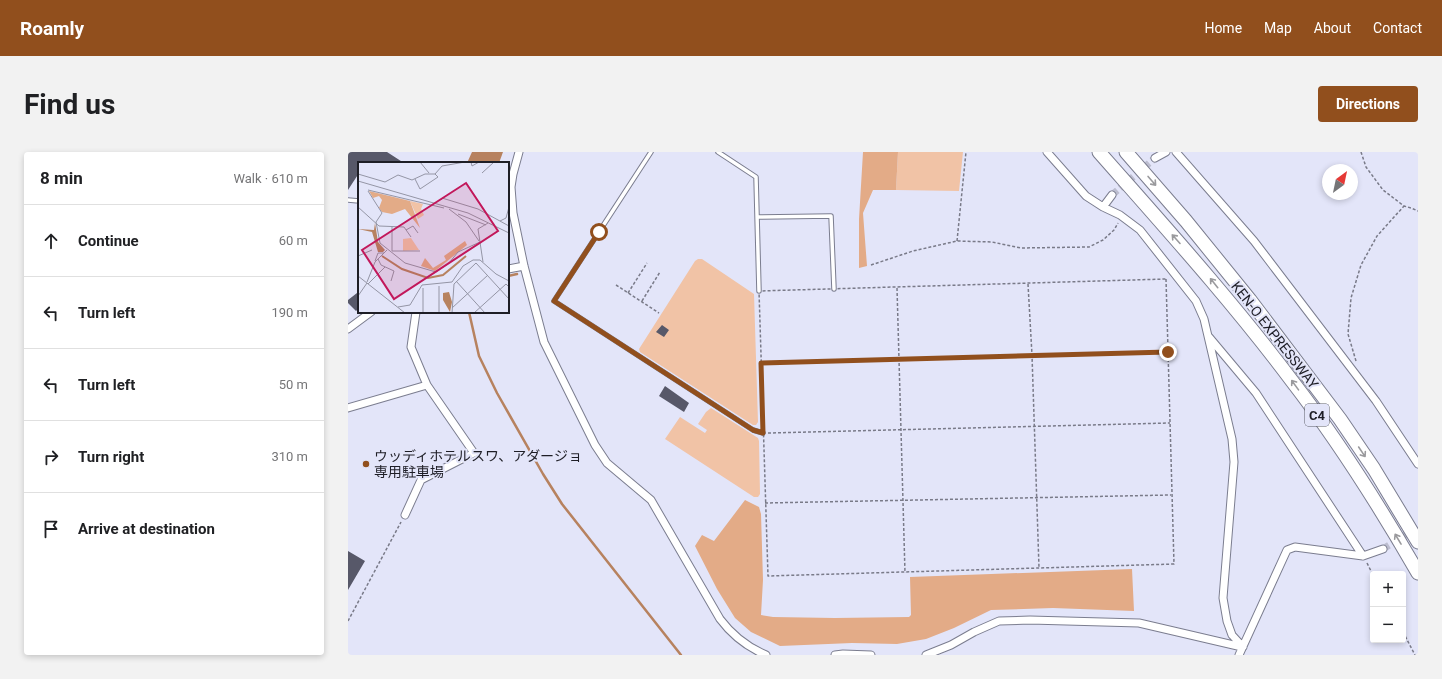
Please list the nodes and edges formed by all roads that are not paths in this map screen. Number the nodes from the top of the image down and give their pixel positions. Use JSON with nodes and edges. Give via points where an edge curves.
{"nodes":[{"id":1,"x":519,"y":152,"type":"edge"},
{"id":2,"x":652,"y":152,"type":"edge"},
{"id":3,"x":718,"y":152,"type":"edge"},
{"id":4,"x":1047,"y":152,"type":"edge"},
{"id":5,"x":1099,"y":152,"type":"edge"},
{"id":6,"x":1126,"y":152,"type":"edge"},
{"id":7,"x":1166,"y":152,"type":"edge"},
{"id":8,"x":1176,"y":152,"type":"edge"},
{"id":9,"x":1155,"y":158,"type":"tunnel mouth"},
{"id":10,"x":1112,"y":195,"type":"tunnel mouth"},
{"id":11,"x":348,"y":200,"type":"edge"},
{"id":12,"x":358,"y":202,"type":"edge"},
{"id":13,"x":1103,"y":207,"type":"junction"},
{"id":14,"x":757,"y":217,"type":"junction"},
{"id":15,"x":524,"y":266,"type":"junction"},
{"id":16,"x":509,"y":269,"type":"edge"},
{"id":17,"x":834,"y":289,"type":"dead end"},
{"id":18,"x":759,"y":291,"type":"road end"},
{"id":19,"x":370,"y":313,"type":"edge"},
{"id":20,"x":416,"y":313,"type":"edge"},
{"id":21,"x":348,"y":329,"type":"edge"},
{"id":22,"x":1208,"y":336,"type":"junction"},
{"id":23,"x":427,"y":385,"type":"junction"},
{"id":24,"x":348,"y":408,"type":"edge"},
{"id":25,"x":763,"y":433,"type":"road end"},
{"id":26,"x":1418,"y":464,"type":"edge"},
{"id":27,"x":405,"y":515,"type":"road end"},
{"id":28,"x":1418,"y":542,"type":"edge"},
{"id":29,"x":1383,"y":549,"type":"tunnel mouth"},
{"id":30,"x":1363,"y":556,"type":"junction"},
{"id":31,"x":1418,"y":573,"type":"edge"},
{"id":32,"x":1243,"y":648,"type":"junction"},
{"id":33,"x":766,"y":655,"type":"edge"},
{"id":34,"x":835,"y":655,"type":"edge"},
{"id":35,"x":871,"y":655,"type":"edge"},
{"id":36,"x":926,"y":655,"type":"edge"},
{"id":37,"x":1239,"y":655,"type":"edge"}],
"edges":[{"from":1,"to":15,"type":"street","via":[[511,187],[514,221]]},
{"from":2,"to":25,"type":"lane","via":[[554,301],[753,430]]},
{"from":3,"to":14,"type":"lane","via":[[756,177]]},
{"from":4,"to":13,"type":"street","via":[[1086,196]]},
{"from":31,"to":5,"type":"highway","name":"KEN-O EXPRESSWAY","number":"C4","one_way":true,"via":[[1360,478],[1292,381],[1202,268]]},
{"from":6,"to":28,"type":"highway","name":"KEN-O EXPRESSWAY","number":"C4","one_way":true,"via":[[1250,300],[1336,413],[1374,469]]},
{"from":7,"to":9,"type":"street"},
{"from":8,"to":26,"type":"street","via":[[1254,241],[1376,401]]},
{"from":10,"to":13,"type":"street"},
{"from":11,"to":12,"type":"lane"},
{"from":13,"to":22,"type":"street","via":[[1120,215],[1140,230],[1196,300]]},
{"from":14,"to":17,"type":"lane","via":[[831,216]]},
{"from":14,"to":18,"type":"lane"},
{"from":15,"to":16,"type":"street"},
{"from":15,"to":33,"type":"street","via":[[544,342],[595,445],[608,463],[651,500],[728,629],[745,644]]},
{"from":19,"to":21,"type":"street"},
{"from":20,"to":23,"type":"street","via":[[411,347]]},
{"from":22,"to":30,"type":"street","via":[[1256,393]]},
{"from":22,"to":32,"type":"street","via":[[1232,439],[1234,462],[1223,598],[1232,634]]},
{"from":23,"to":24,"type":"street"},
{"from":23,"to":27,"type":"street","via":[[474,453],[422,480]]},
{"from":29,"to":30,"type":"street"},
{"from":30,"to":32,"type":"street","via":[[1295,547],[1287,550]]},
{"from":32,"to":36,"type":"street","via":[[1139,623],[1000,621]]},
{"from":32,"to":37,"type":"street"},
{"from":34,"to":35,"type":"street"}]}
